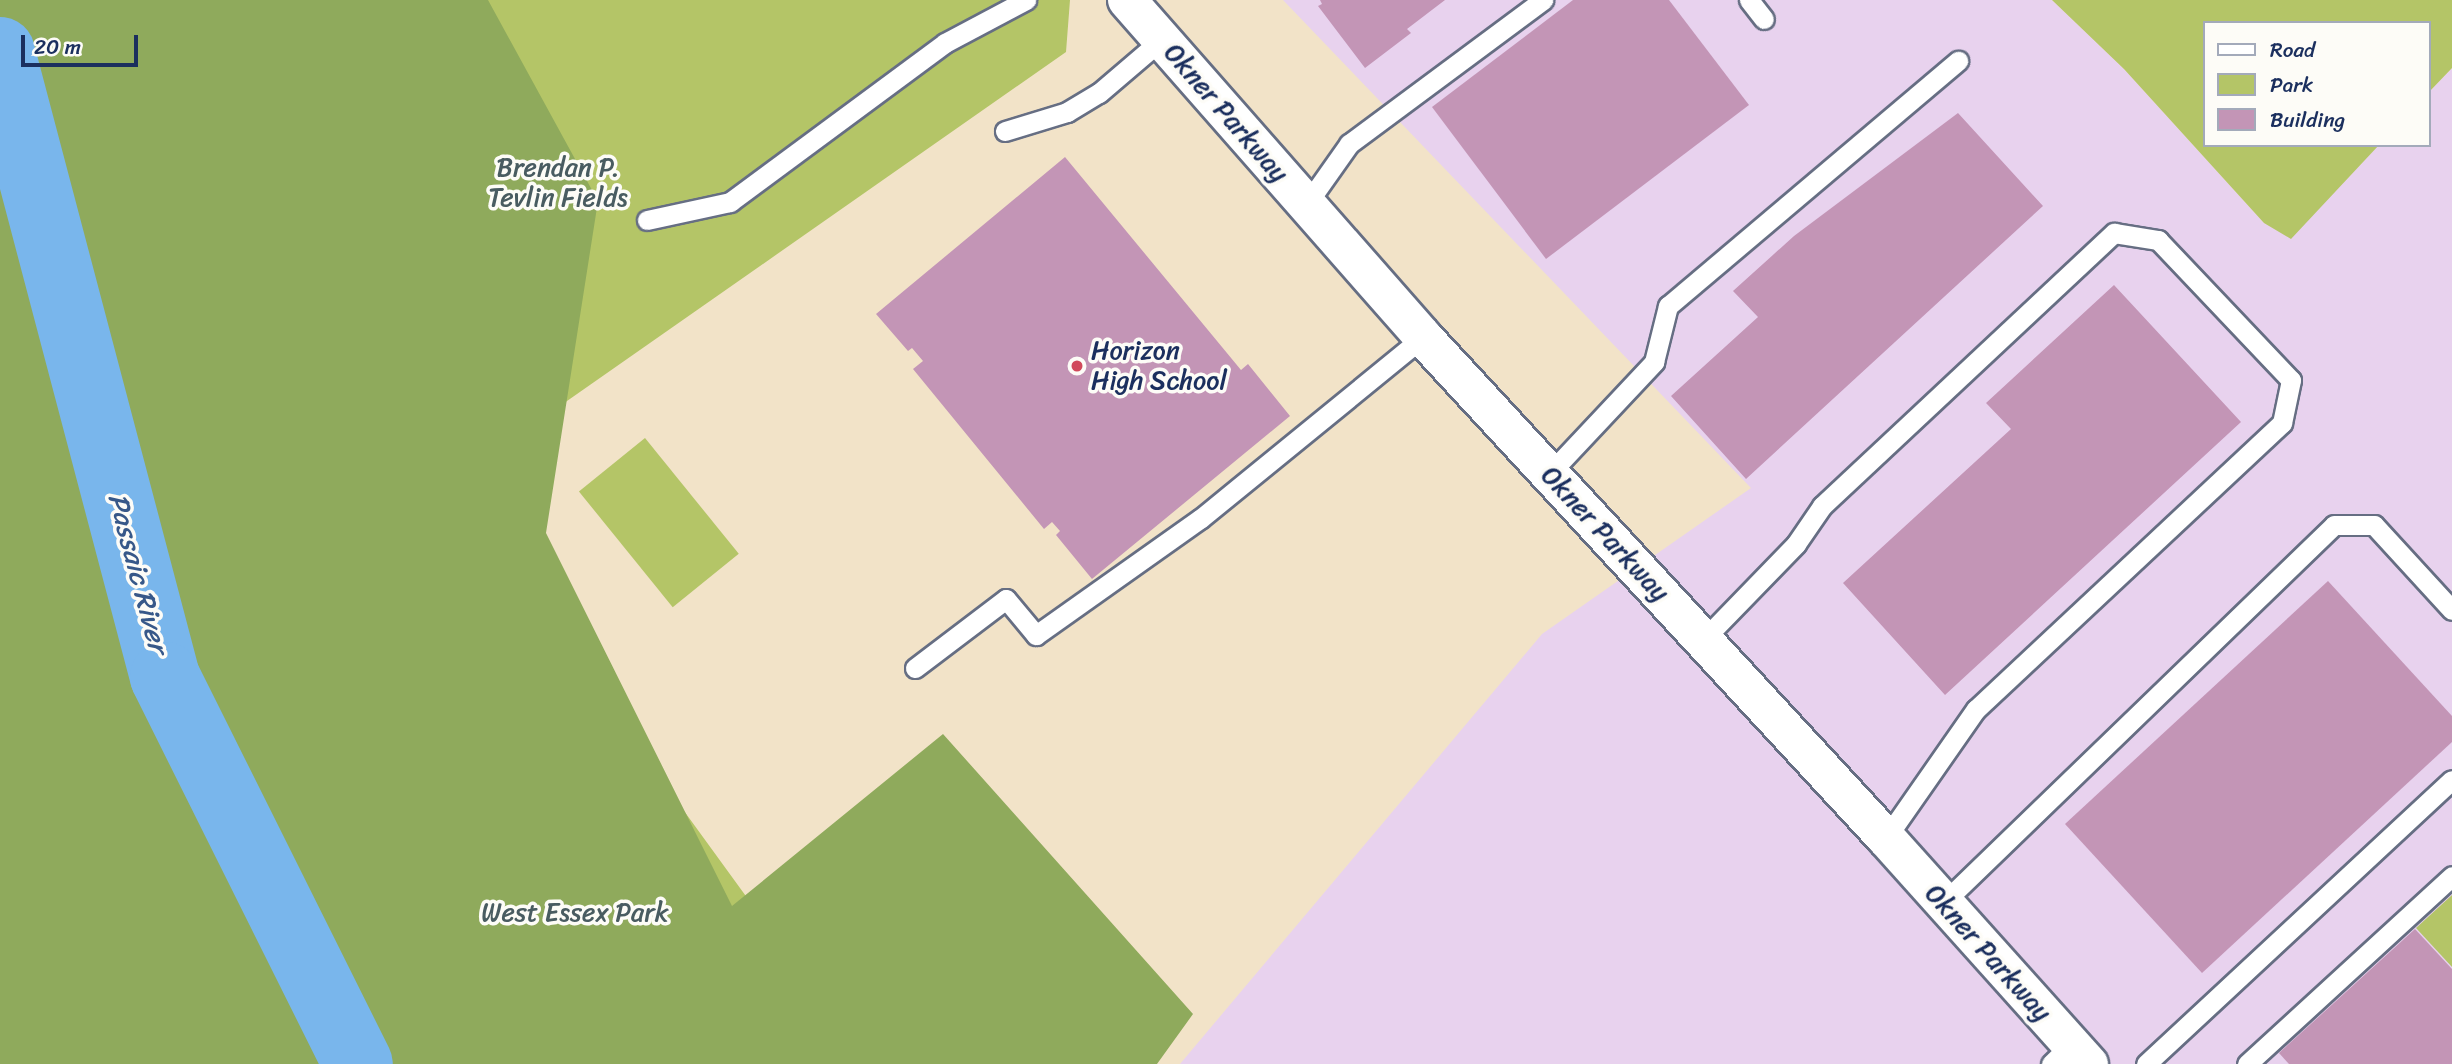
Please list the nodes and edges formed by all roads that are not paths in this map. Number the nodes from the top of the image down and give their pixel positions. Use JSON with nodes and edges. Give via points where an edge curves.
{"nodes":[{"id":1,"x":1026,"y":0,"type":"edge"},
{"id":2,"x":1128,"y":0,"type":"edge"},
{"id":3,"x":1543,"y":0,"type":"edge"},
{"id":4,"x":1749,"y":0,"type":"edge"},
{"id":5,"x":1764,"y":19,"type":"dead end"},
{"id":6,"x":1161,"y":40,"type":"junction"},
{"id":7,"x":1958,"y":61,"type":"dead end"},
{"id":8,"x":1005,"y":131,"type":"dead end"},
{"id":9,"x":1306,"y":205,"type":"junction"},
{"id":10,"x":647,"y":220,"type":"dead end"},
{"id":11,"x":1423,"y":337,"type":"junction"},
{"id":12,"x":1549,"y":474,"type":"junction"},
{"id":13,"x":2452,"y":610,"type":"edge"},
{"id":14,"x":1703,"y":640,"type":"junction"},
{"id":15,"x":915,"y":668,"type":"dead end"},
{"id":16,"x":2452,"y":780,"type":"edge"},
{"id":17,"x":1886,"y":838,"type":"junction"},
{"id":18,"x":2452,"y":876,"type":"edge"},
{"id":19,"x":1942,"y":904,"type":"junction"},
{"id":20,"x":2070,"y":1058,"type":"edge"},
{"id":21,"x":2146,"y":1064,"type":"edge"},
{"id":22,"x":2247,"y":1064,"type":"edge"}],
"edges":[{"from":1,"to":10,"type":"lane","via":[[945,43],[730,202]]},
{"from":2,"to":6,"type":"street","name":"Okner Parkway"},
{"from":3,"to":9,"type":"lane","via":[[1349,144]]},
{"from":4,"to":5,"type":"lane"},
{"from":6,"to":8,"type":"lane","via":[[1099,93],[1067,112]]},
{"from":6,"to":9,"type":"street","name":"Okner Parkway"},
{"from":7,"to":12,"type":"lane","via":[[1668,306],[1654,362]]},
{"from":9,"to":11,"type":"street","name":"Okner Parkway"},
{"from":11,"to":12,"type":"street","name":"Okner Parkway"},
{"from":11,"to":15,"type":"lane","via":[[1200,519],[1036,635],[1006,599]]},
{"from":12,"to":14,"type":"street","name":"Okner Parkway"},
{"from":13,"to":19,"type":"lane","via":[[2374,525],[2334,525]]},
{"from":14,"to":17,"type":"street","name":"Okner Parkway"},
{"from":14,"to":17,"type":"lane","via":[[1796,544],[1822,506],[2114,233],[2158,240],[2291,380],[2282,423],[1976,709]]},
{"from":16,"to":21,"type":"lane"},
{"from":17,"to":19,"type":"street","name":"Okner Parkway"},
{"from":18,"to":22,"type":"lane"},
{"from":19,"to":20,"type":"street","name":"Okner Parkway"}]}
